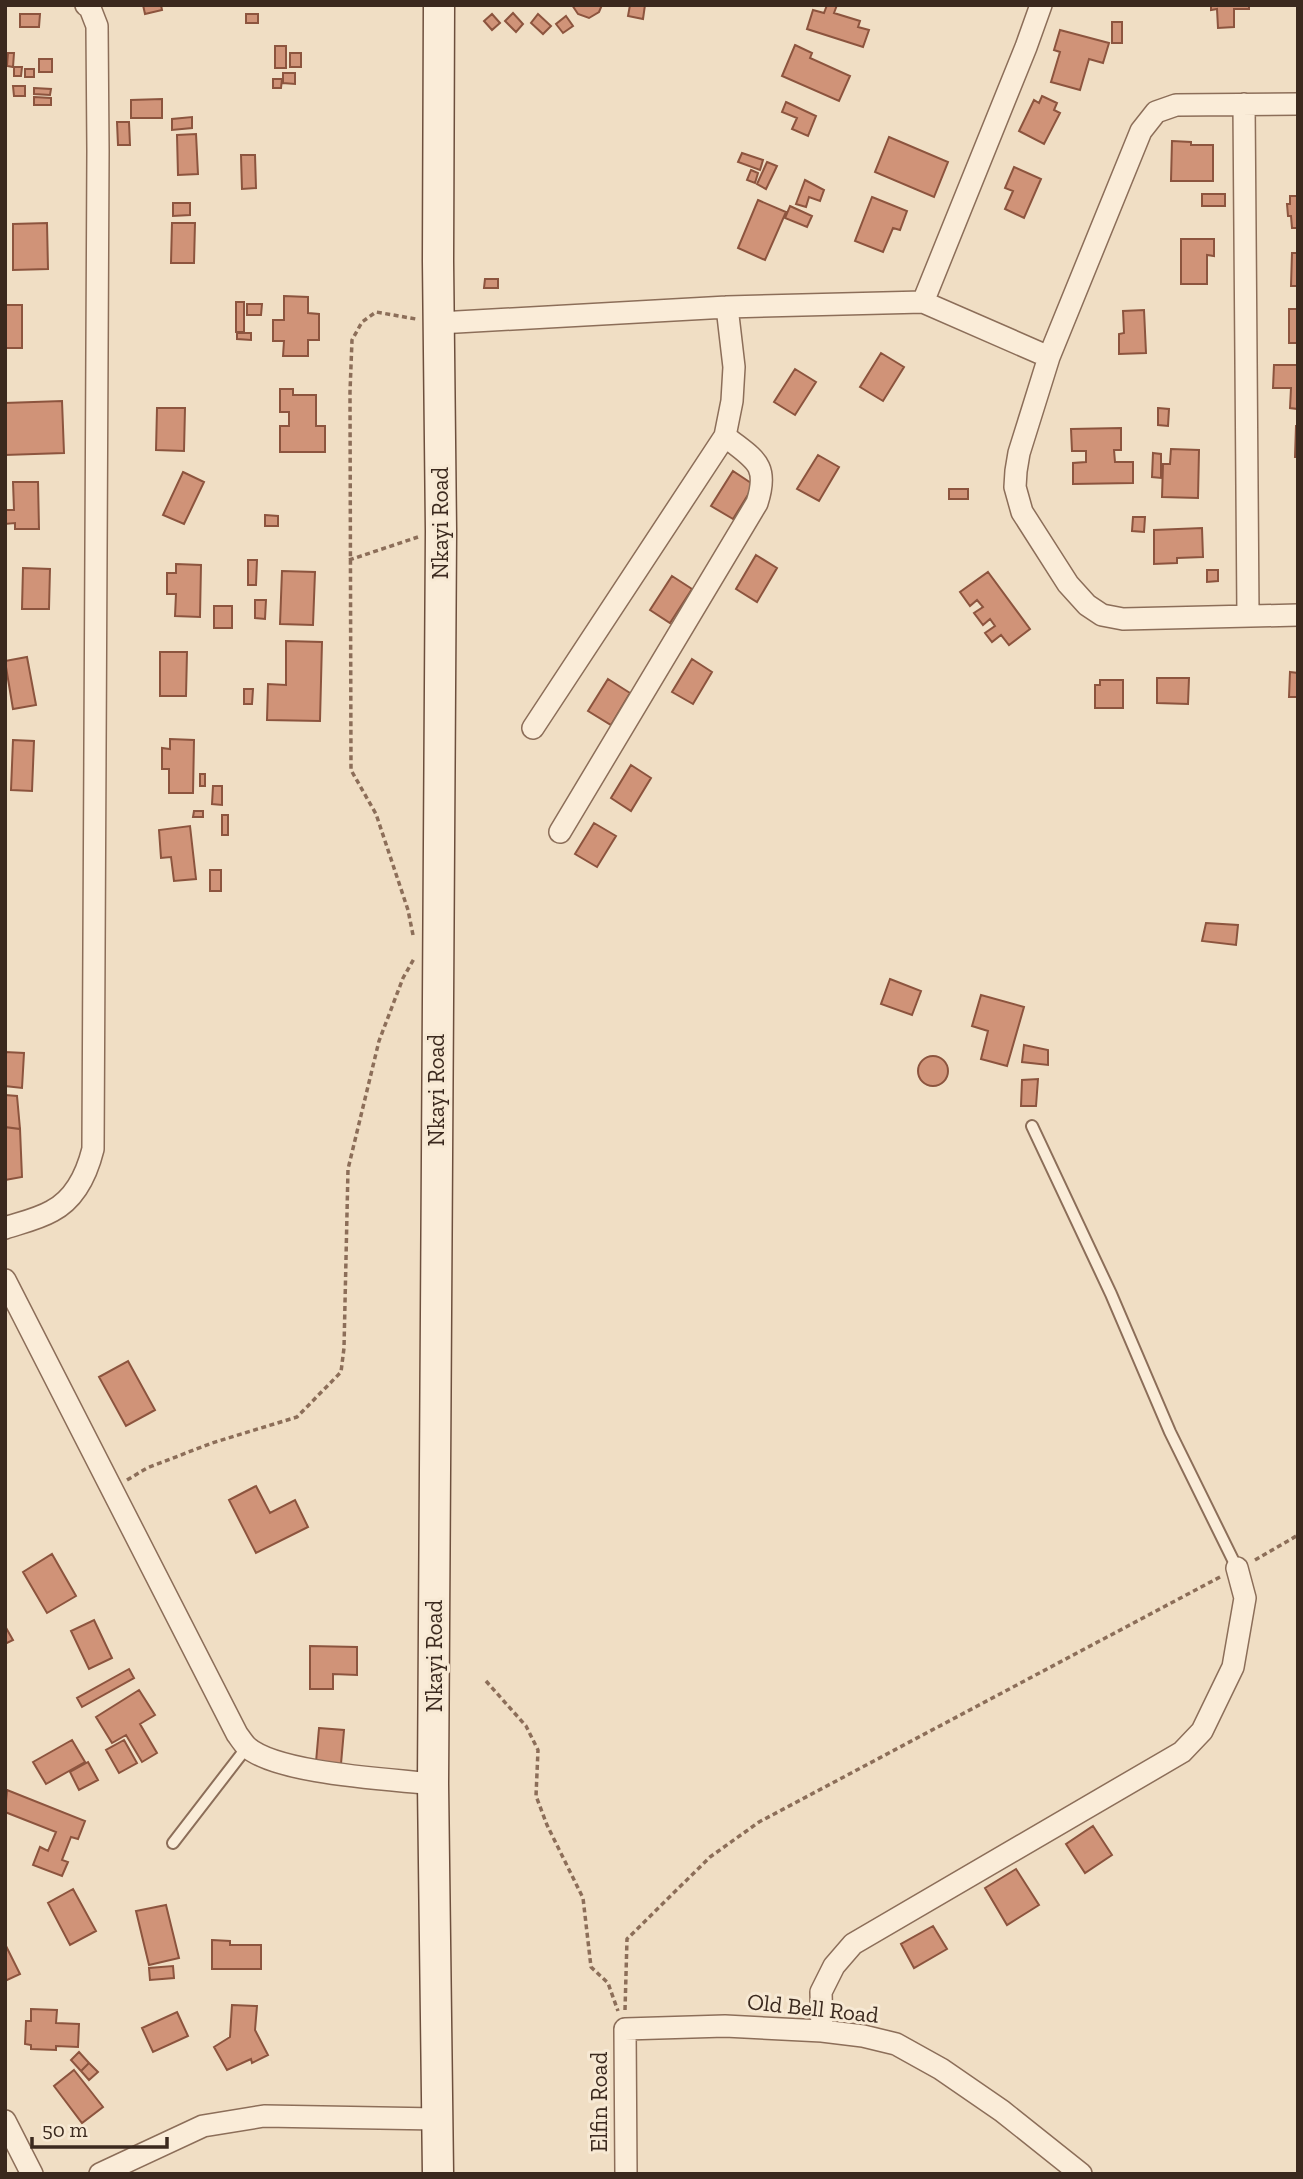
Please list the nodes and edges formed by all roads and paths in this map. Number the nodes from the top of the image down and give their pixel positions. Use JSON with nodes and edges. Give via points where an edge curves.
{"nodes":[{"id":1,"x":86,"y":5,"type":"edge"},
{"id":2,"x":439,"y":5,"type":"edge"},
{"id":3,"x":1041,"y":5,"type":"edge"},
{"id":4,"x":1244,"y":104,"type":"junction"},
{"id":5,"x":1298,"y":104,"type":"edge"},
{"id":6,"x":923,"y":302,"type":"junction"},
{"id":7,"x":727,"y":307,"type":"junction"},
{"id":8,"x":439,"y":323,"type":"junction"},
{"id":9,"x":1049,"y":357,"type":"junction"},
{"id":10,"x":725,"y":436,"type":"junction"},
{"id":11,"x":440,"y":531,"type":"junction"},
{"id":12,"x":349,"y":560,"type":"junction"},
{"id":13,"x":1248,"y":615,"type":"junction"},
{"id":14,"x":1298,"y":615,"type":"edge"},
{"id":15,"x":533,"y":728,"type":"dead end"},
{"id":16,"x":560,"y":832,"type":"dead end"},
{"id":17,"x":427,"y":948,"type":"junction"},
{"id":18,"x":1032,"y":1126,"type":"dead end"},
{"id":19,"x":5,"y":1228,"type":"edge"},
{"id":20,"x":5,"y":1280,"type":"edge"},
{"id":21,"x":112,"y":1489,"type":"junction"},
{"id":22,"x":1298,"y":1535,"type":"edge"},
{"id":23,"x":1237,"y":1568,"type":"junction"},
{"id":24,"x":486,"y":1681,"type":"dead end"},
{"id":25,"x":247,"y":1747,"type":"junction"},
{"id":26,"x":433,"y":1784,"type":"junction"},
{"id":27,"x":173,"y":1843,"type":"dead end"},
{"id":28,"x":625,"y":2029,"type":"junction"},
{"id":29,"x":822,"y":2031,"type":"junction"},
{"id":30,"x":437,"y":2119,"type":"junction"},
{"id":31,"x":5,"y":2122,"type":"edge"},
{"id":32,"x":32,"y":2174,"type":"edge"},
{"id":33,"x":100,"y":2174,"type":"edge"},
{"id":34,"x":438,"y":2174,"type":"edge"},
{"id":35,"x":626,"y":2174,"type":"edge"},
{"id":36,"x":1081,"y":2174,"type":"edge"}],
"edges":[{"from":1,"to":19,"type":"street","via":[[97,26],[98,137],[93,1149],[72,1195],[52,1212]]},
{"from":2,"to":8,"type":"main road","name":"Nkayi Road"},
{"from":3,"to":6,"type":"street"},
{"from":4,"to":5,"type":"street"},
{"from":4,"to":9,"type":"street","via":[[1176,105],[1156,112],[1141,131]]},
{"from":4,"to":13,"type":"street"},
{"from":6,"to":7,"type":"street"},
{"from":6,"to":9,"type":"street"},
{"from":7,"to":8,"type":"street"},
{"from":7,"to":10,"type":"street","via":[[734,368]]},
{"from":8,"to":11,"type":"main road","name":"Nkayi Road"},
{"from":8,"to":12,"type":"path","via":[[376,312],[362,322],[352,341]]},
{"from":9,"to":13,"type":"street","via":[[1019,453],[1015,487],[1022,512],[1068,584],[1102,615],[1123,619]]},
{"from":10,"to":15,"type":"street"},
{"from":10,"to":16,"type":"street","via":[[758,463],[762,479],[757,503]]},
{"from":11,"to":12,"type":"path"},
{"from":11,"to":17,"type":"main road","name":"Nkayi Road"},
{"from":12,"to":17,"type":"path","via":[[351,770],[376,814],[408,910]]},
{"from":13,"to":14,"type":"street"},
{"from":17,"to":21,"type":"path","via":[[403,978],[379,1041],[348,1169],[341,1372],[297,1417],[212,1443],[148,1468]]},
{"from":17,"to":26,"type":"main road","name":"Nkayi Road"},
{"from":18,"to":23,"type":"lane","via":[[1170,1432]]},
{"from":20,"to":21,"type":"street"},
{"from":21,"to":25,"type":"street"},
{"from":22,"to":23,"type":"path"},
{"from":23,"to":28,"type":"path","via":[[759,1822],[710,1857],[627,1939]]},
{"from":23,"to":29,"type":"street","via":[[1244,1598],[1233,1667],[1202,1731],[1182,1752],[853,1944],[834,1966],[821,1992]]},
{"from":24,"to":28,"type":"path","via":[[527,1726],[538,1750],[536,1796],[583,1898],[591,1966],[608,1983]]},
{"from":25,"to":26,"type":"street","via":[[306,1769]]},
{"from":25,"to":27,"type":"lane"},
{"from":26,"to":30,"type":"main road","name":"Nkayi Road"},
{"from":28,"to":29,"type":"street","name":"Old Bell Road","via":[[725,2026]]},
{"from":28,"to":35,"type":"street","name":"Elfin Road"},
{"from":29,"to":36,"type":"street","name":"Old Bell Road","via":[[896,2044],[1002,2111]]},
{"from":30,"to":33,"type":"street","via":[[252,2118],[203,2126]]},
{"from":30,"to":34,"type":"main road","name":"Nkayi Road"},
{"from":31,"to":32,"type":"street"}]}
